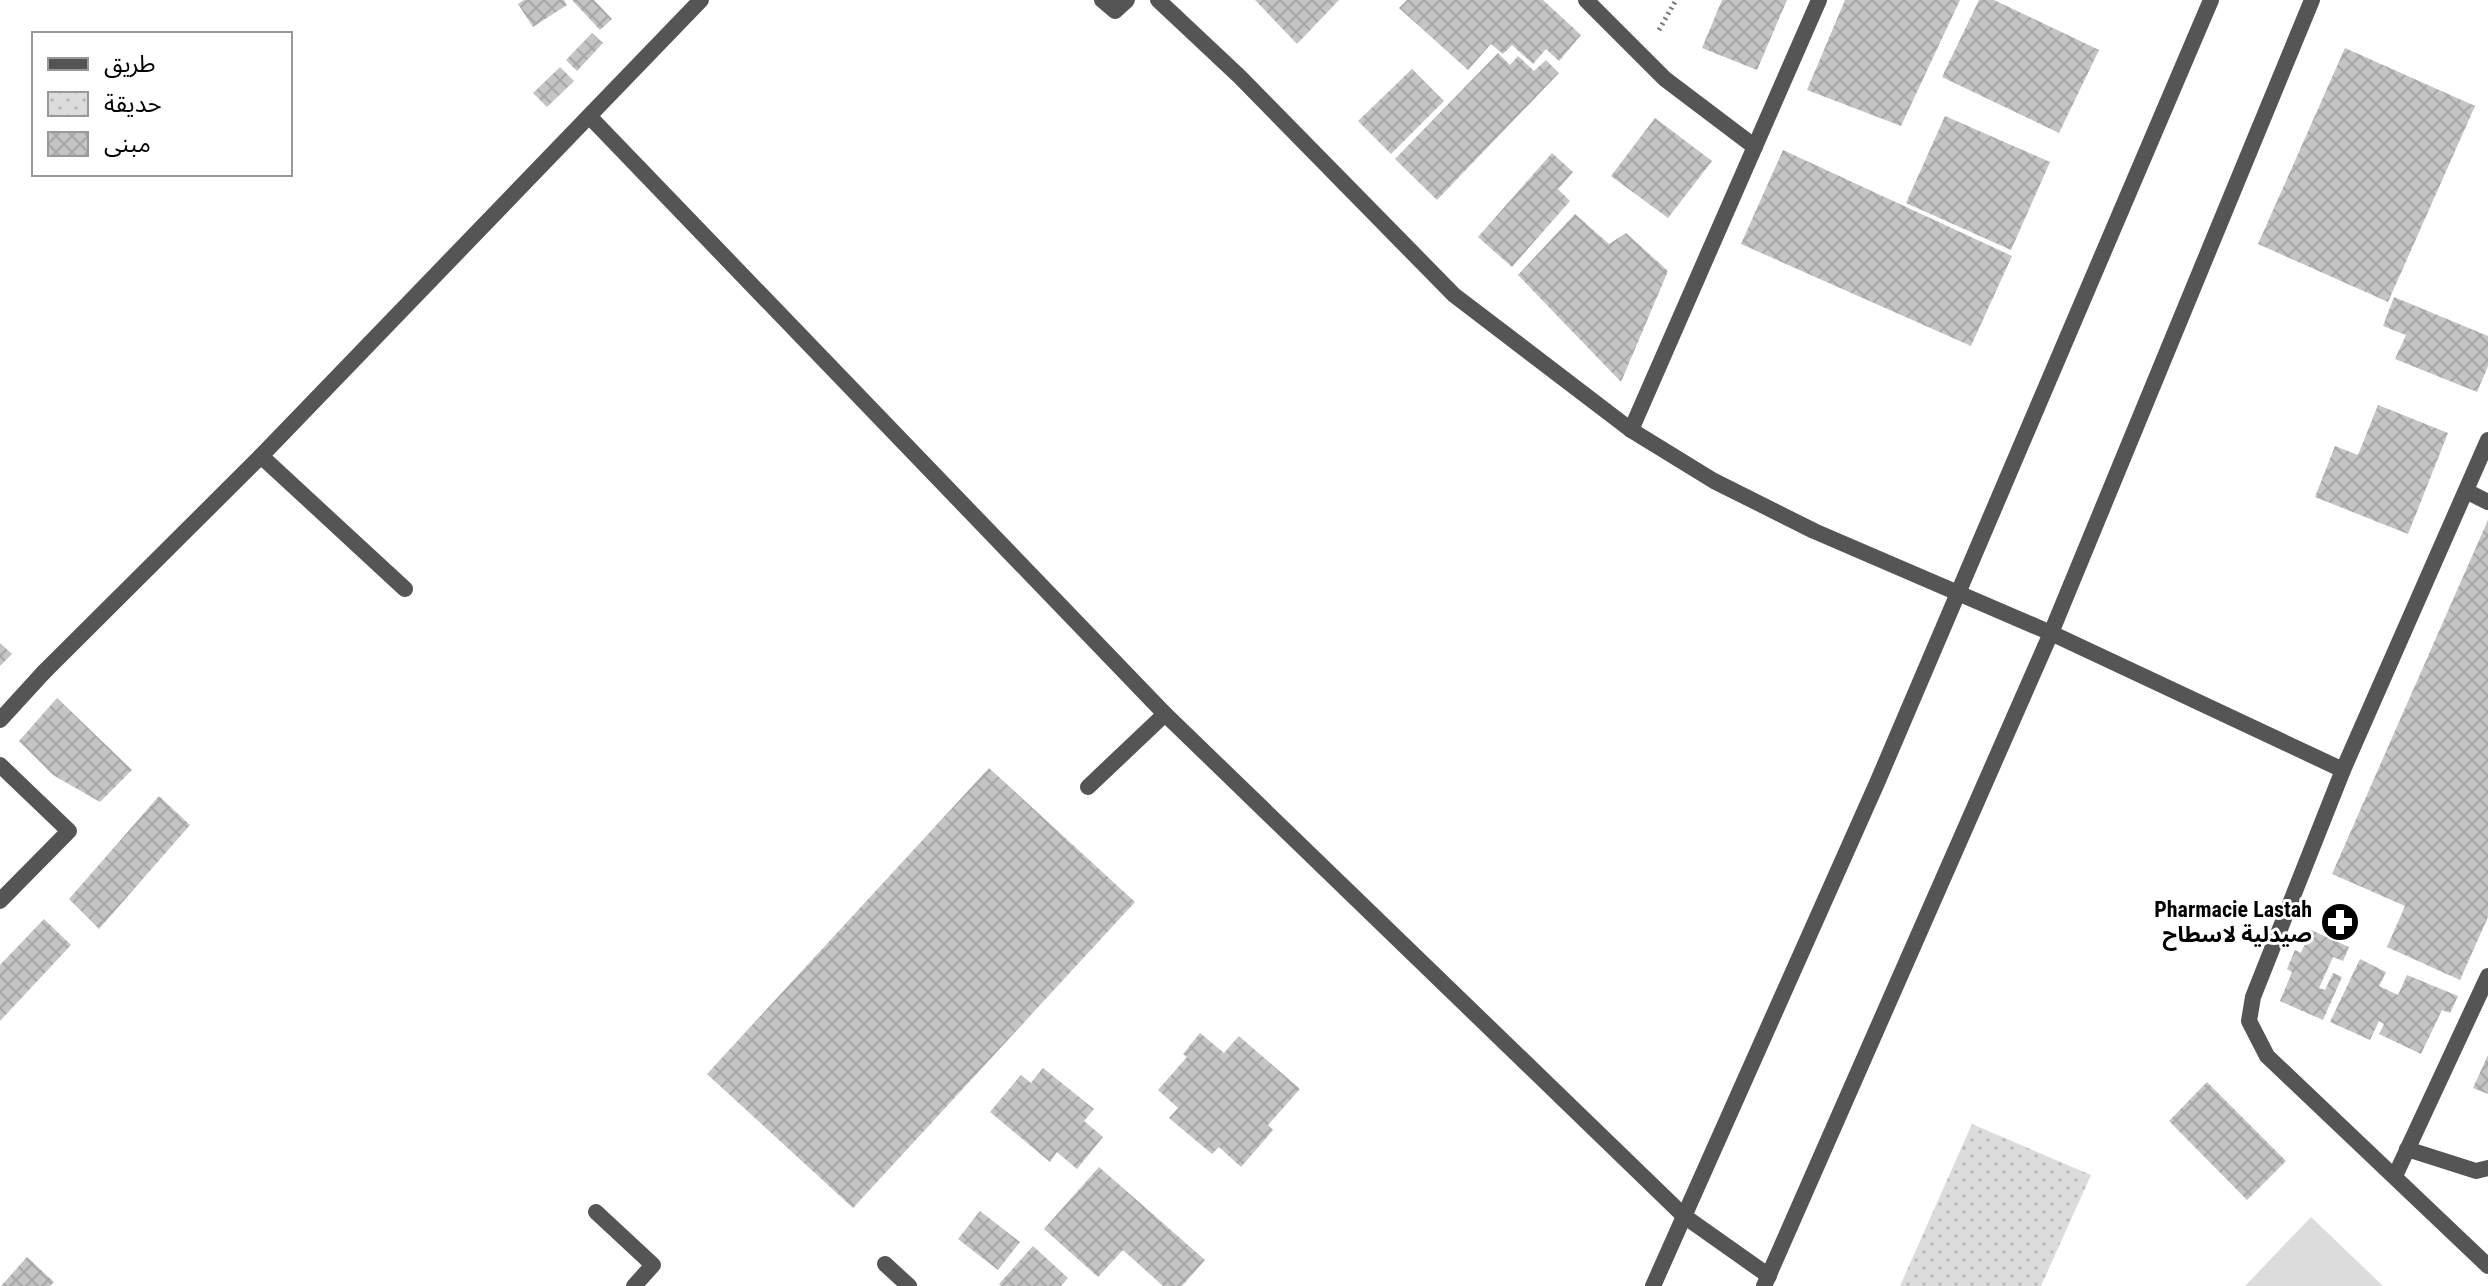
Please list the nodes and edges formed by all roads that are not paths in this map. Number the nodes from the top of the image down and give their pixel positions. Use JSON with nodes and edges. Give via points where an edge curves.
{"nodes":[{"id":1,"x":701,"y":0,"type":"edge"},
{"id":2,"x":1102,"y":0,"type":"edge"},
{"id":3,"x":1127,"y":0,"type":"edge"},
{"id":4,"x":1158,"y":0,"type":"edge"},
{"id":5,"x":1586,"y":0,"type":"edge"},
{"id":6,"x":1819,"y":0,"type":"edge"},
{"id":7,"x":2211,"y":0,"type":"edge"},
{"id":8,"x":2312,"y":0,"type":"edge"},
{"id":9,"x":590,"y":117,"type":"junction"},
{"id":10,"x":1755,"y":147,"type":"junction"},
{"id":11,"x":1631,"y":430,"type":"junction"},
{"id":12,"x":2488,"y":440,"type":"edge"},
{"id":13,"x":261,"y":456,"type":"junction"},
{"id":14,"x":2466,"y":491,"type":"junction"},
{"id":15,"x":2488,"y":502,"type":"edge"},
{"id":16,"x":405,"y":589,"type":"dead end"},
{"id":17,"x":1957,"y":593,"type":"junction"},
{"id":18,"x":2051,"y":633,"type":"junction"},
{"id":19,"x":1165,"y":714,"type":"junction"},
{"id":20,"x":0,"y":720,"type":"edge"},
{"id":21,"x":0,"y":765,"type":"edge"},
{"id":22,"x":2343,"y":770,"type":"junction"},
{"id":23,"x":1088,"y":787,"type":"dead end"},
{"id":24,"x":0,"y":901,"type":"edge"},
{"id":25,"x":2488,"y":976,"type":"edge"},
{"id":26,"x":2407,"y":1149,"type":"junction"},
{"id":27,"x":2488,"y":1168,"type":"edge"},
{"id":28,"x":2395,"y":1176,"type":"junction"},
{"id":29,"x":596,"y":1212,"type":"dead end"},
{"id":30,"x":1684,"y":1216,"type":"junction"},
{"id":31,"x":885,"y":1264,"type":"dead end"},
{"id":32,"x":2488,"y":1266,"type":"edge"},
{"id":33,"x":1766,"y":1281,"type":"edge"},
{"id":34,"x":634,"y":1286,"type":"edge"},
{"id":35,"x":909,"y":1286,"type":"edge"},
{"id":36,"x":1653,"y":1286,"type":"edge"}],
"edges":[{"from":1,"to":9,"type":"street"},
{"from":2,"to":3,"type":"street","via":[[1115,11]]},
{"from":4,"to":11,"type":"street","via":[[1454,295]]},
{"from":5,"to":10,"type":"street","via":[[1665,79]]},
{"from":6,"to":10,"type":"street"},
{"from":7,"to":17,"type":"street"},
{"from":8,"to":18,"type":"street"},
{"from":9,"to":13,"type":"street"},
{"from":9,"to":19,"type":"street"},
{"from":10,"to":11,"type":"street"},
{"from":11,"to":17,"type":"street","via":[[1757,503]]},
{"from":12,"to":14,"type":"street"},
{"from":13,"to":16,"type":"street"},
{"from":13,"to":20,"type":"street"},
{"from":14,"to":15,"type":"street"},
{"from":14,"to":22,"type":"street"},
{"from":17,"to":18,"type":"street"},
{"from":17,"to":30,"type":"street"},
{"from":18,"to":22,"type":"street"},
{"from":18,"to":33,"type":"street"},
{"from":19,"to":23,"type":"street"},
{"from":19,"to":30,"type":"street"},
{"from":21,"to":24,"type":"street","via":[[69,831]]},
{"from":22,"to":28,"type":"street","via":[[2253,997],[2249,1021],[2267,1056]]},
{"from":25,"to":26,"type":"street"},
{"from":26,"to":27,"type":"street","via":[[2476,1171]]},
{"from":26,"to":28,"type":"street"},
{"from":28,"to":32,"type":"street"},
{"from":29,"to":34,"type":"street","via":[[653,1265]]},
{"from":30,"to":33,"type":"street"},
{"from":30,"to":36,"type":"street"},
{"from":31,"to":35,"type":"street"}]}
